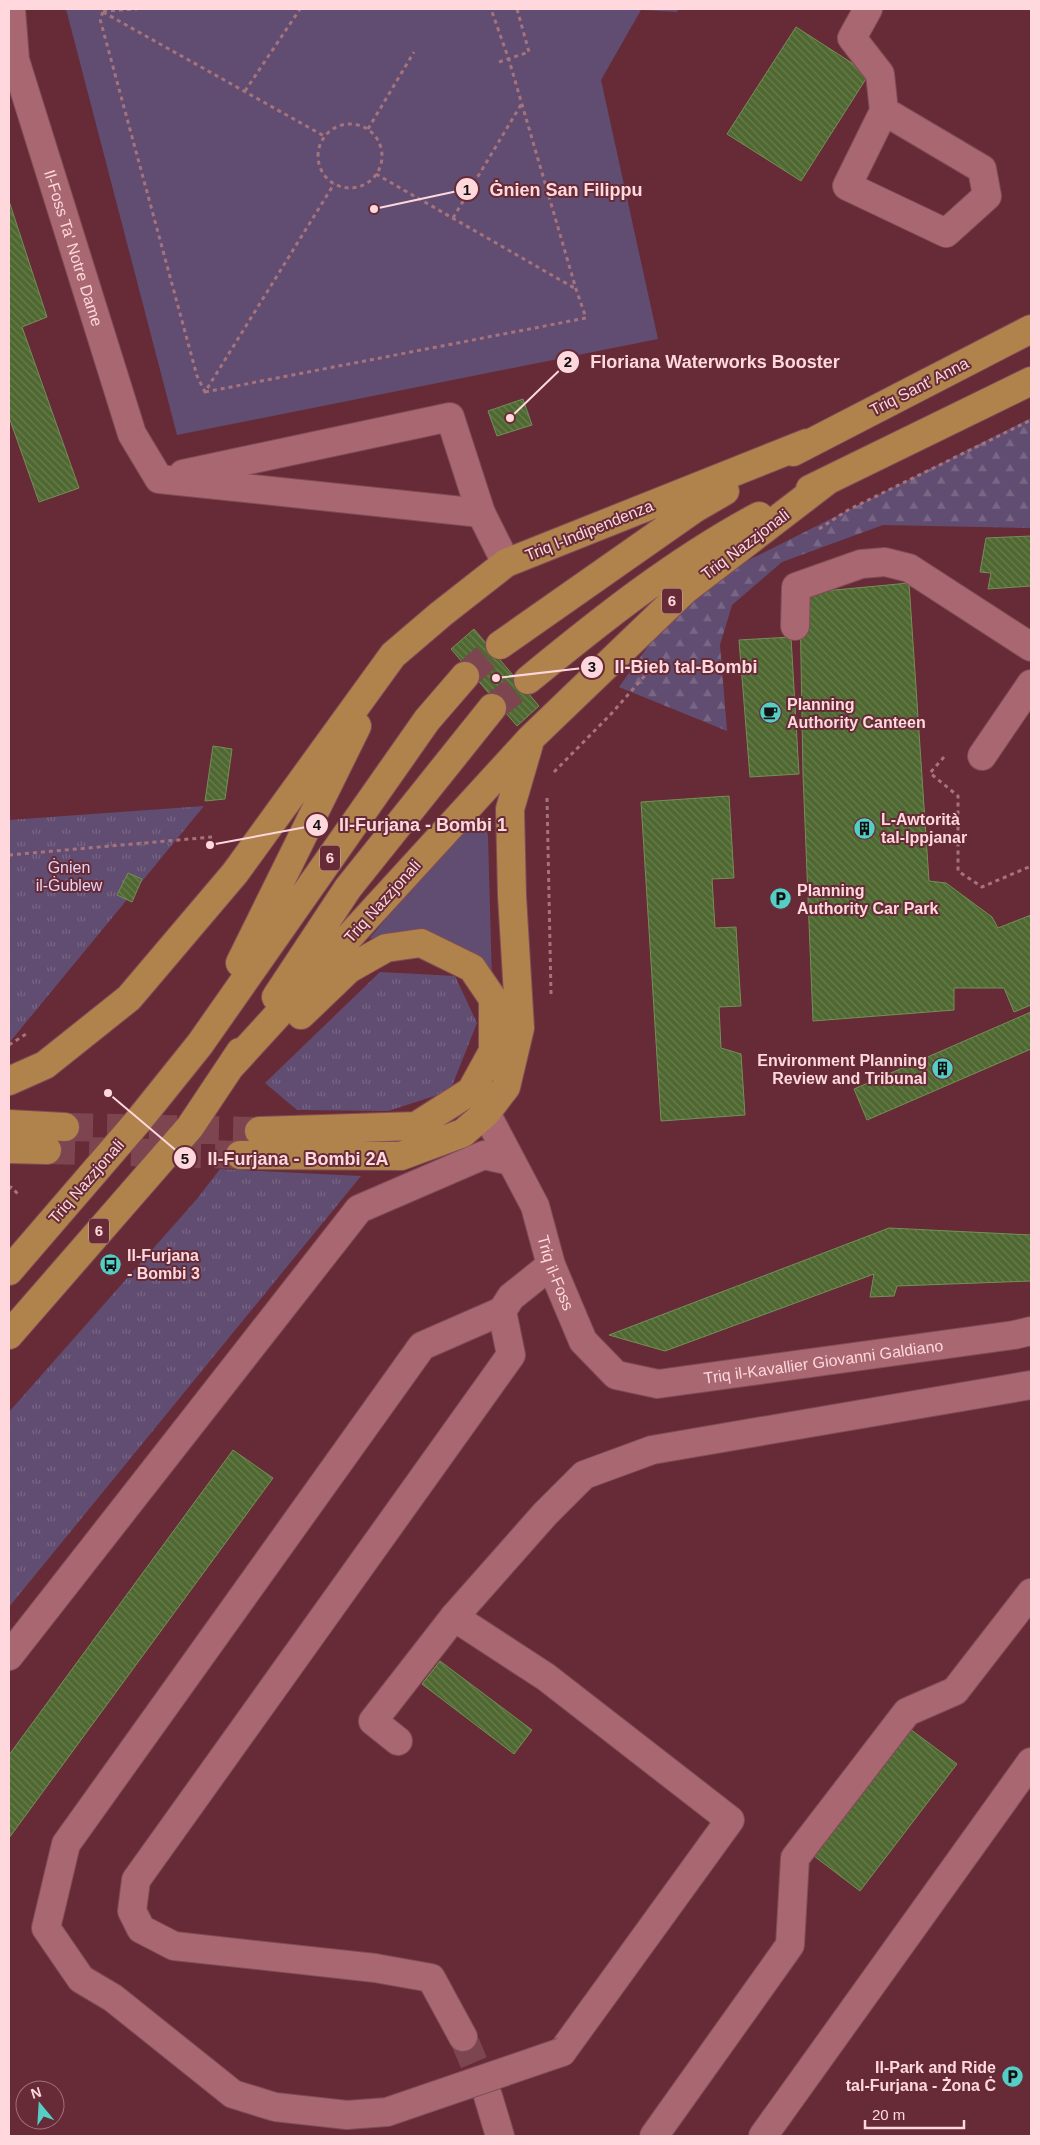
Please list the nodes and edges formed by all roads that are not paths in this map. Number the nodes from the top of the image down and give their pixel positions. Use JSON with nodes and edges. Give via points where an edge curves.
{"nodes":[{"id":1,"x":11,"y":9,"type":"edge"},
{"id":2,"x":868,"y":9,"type":"edge"},
{"id":3,"x":12,"y":61,"type":"edge"},
{"id":4,"x":884,"y":111,"type":"junction"},
{"id":5,"x":1031,"y":329,"type":"edge"},
{"id":6,"x":1031,"y":381,"type":"edge"},
{"id":7,"x":807,"y":443,"type":"junction"},
{"id":8,"x":159,"y":479,"type":"junction"},
{"id":9,"x":827,"y":481,"type":"junction"},
{"id":10,"x":481,"y":513,"type":"junction"},
{"id":11,"x":506,"y":563,"type":"junction"},
{"id":12,"x":795,"y":626,"type":"dead end"},
{"id":13,"x":500,"y":646,"type":"tunnel mouth"},
{"id":14,"x":1031,"y":647,"type":"edge"},
{"id":15,"x":392,"y":655,"type":"junction"},
{"id":16,"x":466,"y":676,"type":"tunnel mouth"},
{"id":17,"x":528,"y":680,"type":"tunnel mouth"},
{"id":18,"x":1031,"y":684,"type":"edge"},
{"id":19,"x":492,"y":708,"type":"tunnel mouth"},
{"id":20,"x":531,"y":738,"type":"junction"},
{"id":21,"x":982,"y":756,"type":"dead end"},
{"id":22,"x":200,"y":1044,"type":"junction"},
{"id":23,"x":231,"y":1066,"type":"junction"},
{"id":24,"x":9,"y":1081,"type":"edge"},
{"id":25,"x":486,"y":1113,"type":"junction"},
{"id":26,"x":9,"y":1124,"type":"edge"},
{"id":27,"x":65,"y":1126,"type":"tunnel mouth"},
{"id":28,"x":190,"y":1127,"type":"junction"},
{"id":29,"x":259,"y":1131,"type":"tunnel mouth"},
{"id":30,"x":9,"y":1149,"type":"edge"},
{"id":31,"x":47,"y":1150,"type":"tunnel mouth"},
{"id":32,"x":240,"y":1155,"type":"tunnel mouth"},
{"id":33,"x":511,"y":1161,"type":"junction"},
{"id":34,"x":551,"y":1266,"type":"junction"},
{"id":35,"x":9,"y":1271,"type":"edge"},
{"id":36,"x":502,"y":1311,"type":"junction"},
{"id":37,"x":1031,"y":1331,"type":"edge"},
{"id":38,"x":9,"y":1335,"type":"edge"},
{"id":39,"x":616,"y":1375,"type":"joint"},
{"id":40,"x":1031,"y":1385,"type":"edge"},
{"id":41,"x":1031,"y":1593,"type":"edge"},
{"id":42,"x":454,"y":1617,"type":"junction"},
{"id":43,"x":9,"y":1656,"type":"edge"},
{"id":44,"x":398,"y":1741,"type":"dead end"},
{"id":45,"x":1031,"y":1762,"type":"edge"},
{"id":46,"x":462,"y":2037,"type":"tunnel mouth"},
{"id":47,"x":488,"y":2096,"type":"tunnel mouth"},
{"id":48,"x":355,"y":2126,"type":"edge"},
{"id":49,"x":500,"y":2136,"type":"edge"},
{"id":50,"x":654,"y":2136,"type":"edge"},
{"id":51,"x":763,"y":2136,"type":"edge"}],
"edges":[{"from":1,"to":3,"type":"street","name":"Il-Foss Ta' Notre Dame"},
{"from":2,"to":4,"type":"street","via":[[852,38],[880,74]]},
{"from":3,"to":8,"type":"street","name":"Il-Foss Ta' Notre Dame","via":[[132,434]]},
{"from":4,"to":4,"type":"street","via":[[982,169],[987,196],[946,233],[847,186]]},
{"from":5,"to":7,"type":"highway","name":"Triq Sant' Anna"},
{"from":6,"to":9,"type":"highway","number":"6"},
{"from":7,"to":11,"type":"highway","name":"Triq l-Indipendenza"},
{"from":7,"to":13,"type":"highway","via":[[694,509]]},
{"from":8,"to":10,"type":"street"},
{"from":8,"to":10,"type":"street","via":[[450,417]]},
{"from":9,"to":17,"type":"highway","name":"Triq Nazzjonali","number":"6","via":[[718,538],[621,604]]},
{"from":9,"to":20,"type":"highway","name":"Triq Nazzjonali","number":"6","via":[[684,590]]},
{"from":10,"to":11,"type":"street"},
{"from":11,"to":15,"type":"highway","name":"Triq l-Indipendenza"},
{"from":12,"to":14,"type":"street","via":[[796,588],[860,564],[885,562],[909,568]]},
{"from":15,"to":22,"type":"highway","name":"Triq Nazzjonali"},
{"from":15,"to":24,"type":"highway","via":[[235,873],[135,991],[45,1065]]},
{"from":16,"to":22,"type":"highway","name":"Triq Nazzjonali","number":"6","via":[[427,720]]},
{"from":18,"to":21,"type":"street"},
{"from":19,"to":23,"type":"highway","name":"Triq Nazzjonali","number":"6","via":[[348,888]]},
{"from":20,"to":23,"type":"highway","name":"Triq Nazzjonali","number":"6"},
{"from":20,"to":25,"type":"highway","via":[[510,808],[520,1028],[506,1087]]},
{"from":22,"to":35,"type":"highway","name":"Triq Nazzjonali","number":"6"},
{"from":23,"to":28,"type":"highway","name":"Triq Nazzjonali","number":"6"},
{"from":25,"to":32,"type":"highway","via":[[463,1133],[401,1156]]},
{"from":25,"to":33,"type":"street","name":"Triq il-Foss"},
{"from":26,"to":27,"type":"highway"},
{"from":28,"to":29,"type":"highway","via":[[349,969],[386,948],[420,943],[472,968],[493,999],[492,1051],[471,1091],[416,1126]]},
{"from":28,"to":38,"type":"highway","name":"Triq Nazzjonali","number":"6"},
{"from":30,"to":31,"type":"highway"},
{"from":33,"to":34,"type":"street","name":"Triq il-Foss","via":[[535,1206]]},
{"from":33,"to":43,"type":"street","via":[[484,1155],[360,1209]]},
{"from":34,"to":36,"type":"street","via":[[511,1297]]},
{"from":34,"to":39,"type":"street","name":"Triq il-Foss","via":[[583,1341]]},
{"from":36,"to":46,"type":"street","via":[[511,1355],[136,1880],[132,1911],[141,1929],[174,1946],[375,1968],[431,1978]]},
{"from":36,"to":48,"type":"street","via":[[422,1346],[66,1844],[46,1928],[81,1979],[113,1998],[233,2094]]},
{"from":37,"to":39,"type":"street","name":"Triq il-Kavallier Giovanni Galdiano","via":[[658,1384]]},
{"from":40,"to":42,"type":"street","via":[[652,1450],[584,1475]]},
{"from":41,"to":50,"type":"street","via":[[955,1691],[907,1712],[795,1858],[790,1945]]},
{"from":42,"to":44,"type":"street","via":[[373,1721]]},
{"from":42,"to":48,"type":"street","bridge":true,"via":[[546,1677],[730,1820],[562,2052]]},
{"from":45,"to":51,"type":"street"},
{"from":47,"to":49,"type":"street"}]}
